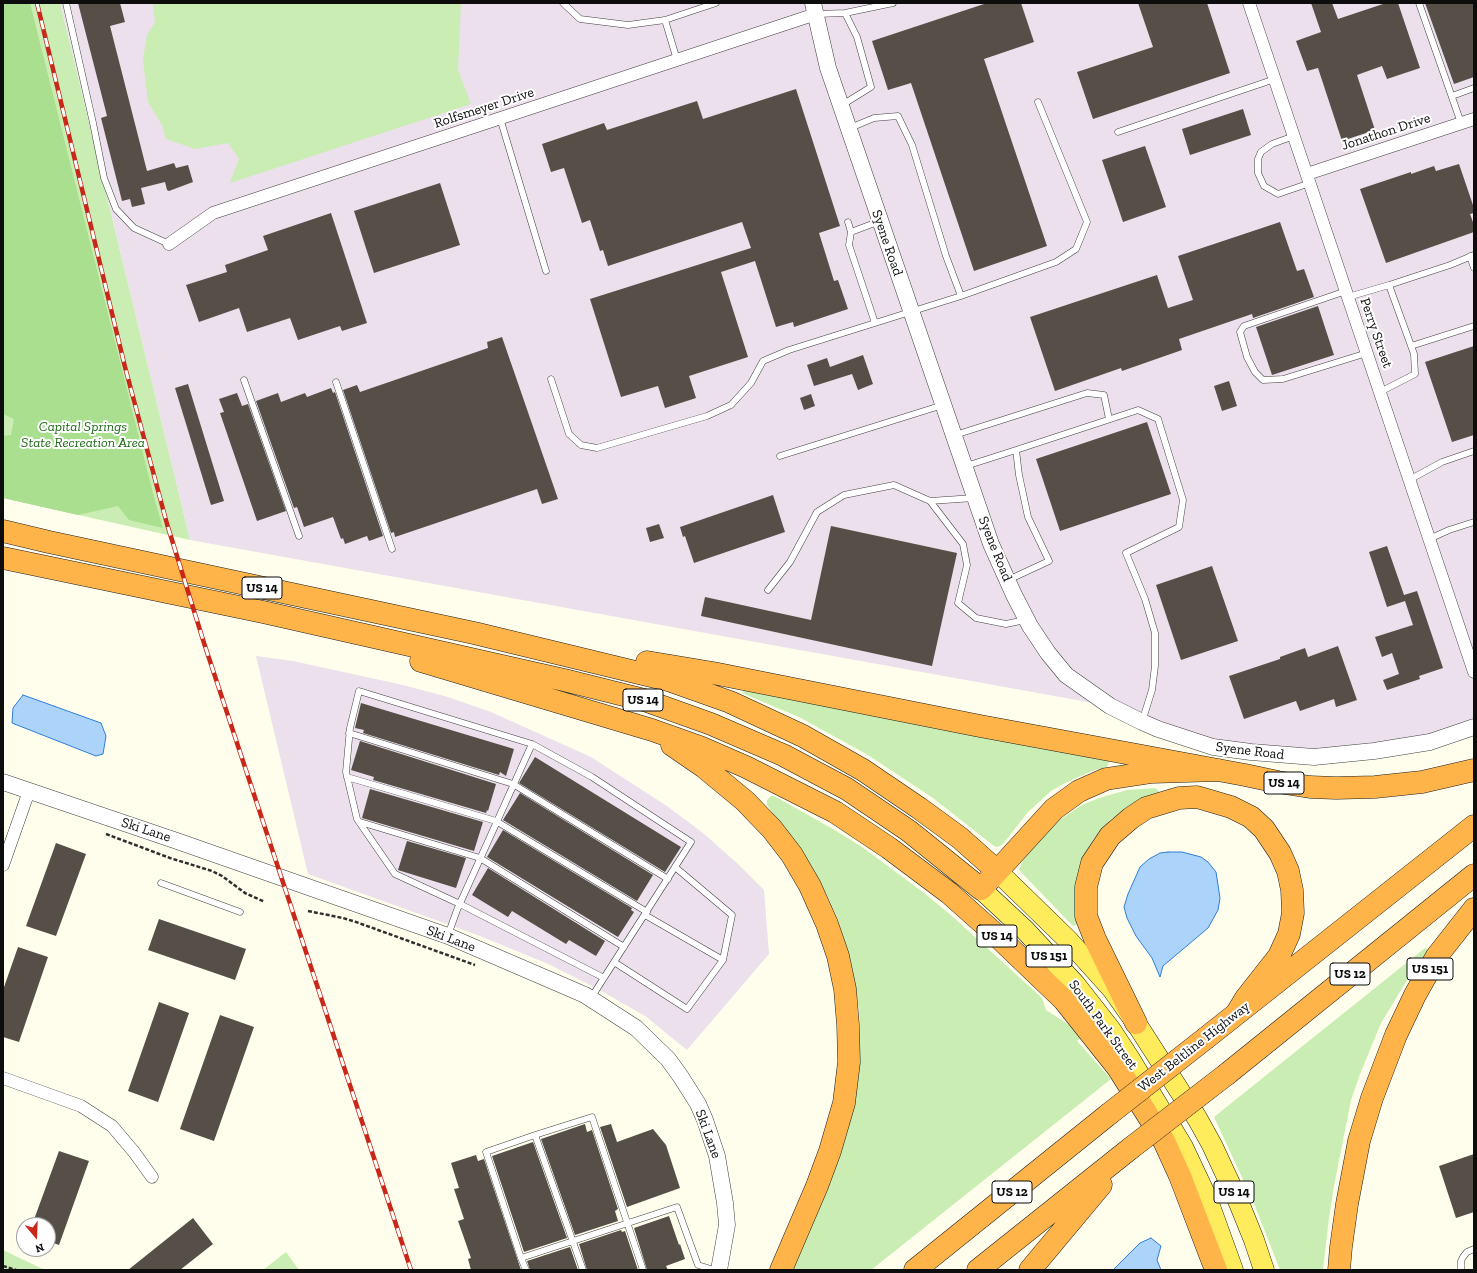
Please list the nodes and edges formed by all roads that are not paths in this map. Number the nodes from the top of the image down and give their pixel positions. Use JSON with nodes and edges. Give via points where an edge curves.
{"nodes":[{"id":1,"x":66,"y":3,"type":"edge"},
{"id":2,"x":563,"y":3,"type":"edge"},
{"id":3,"x":716,"y":3,"type":"edge"},
{"id":4,"x":893,"y":3,"type":"edge"},
{"id":5,"x":1249,"y":3,"type":"edge"},
{"id":6,"x":1419,"y":3,"type":"edge"},
{"id":7,"x":814,"y":8,"type":"edge"},
{"id":8,"x":845,"y":13,"type":"junction"},
{"id":9,"x":665,"y":20,"type":"junction"},
{"id":10,"x":677,"y":60,"type":"junction"},
{"id":11,"x":1275,"y":79,"type":"junction"},
{"id":12,"x":1474,"y":88,"type":"edge"},
{"id":13,"x":1452,"y":96,"type":"junction"},
{"id":14,"x":1038,"y":102,"type":"dead end"},
{"id":15,"x":841,"y":106,"type":"junction"},
{"id":16,"x":500,"y":118,"type":"junction"},
{"id":17,"x":1474,"y":119,"type":"edge"},
{"id":18,"x":1461,"y":123,"type":"junction"},
{"id":19,"x":849,"y":129,"type":"junction"},
{"id":20,"x":1118,"y":132,"type":"dead end"},
{"id":21,"x":1294,"y":136,"type":"junction"},
{"id":22,"x":1309,"y":178,"type":"junction"},
{"id":23,"x":880,"y":221,"type":"junction"},
{"id":24,"x":848,"y":222,"type":"dead end"},
{"id":25,"x":851,"y":232,"type":"junction"},
{"id":26,"x":169,"y":244,"type":"joint"},
{"id":27,"x":1472,"y":256,"type":"edge"},
{"id":28,"x":1474,"y":268,"type":"edge"},
{"id":29,"x":546,"y":271,"type":"dead end"},
{"id":30,"x":1389,"y":285,"type":"junction"},
{"id":31,"x":1347,"y":294,"type":"junction"},
{"id":32,"x":961,"y":296,"type":"junction"},
{"id":33,"x":911,"y":312,"type":"junction"},
{"id":34,"x":875,"y":323,"type":"junction"},
{"id":35,"x":1474,"y":326,"type":"edge"},
{"id":36,"x":1411,"y":346,"type":"junction"},
{"id":37,"x":1367,"y":352,"type":"junction"},
{"id":38,"x":551,"y":378,"type":"dead end"},
{"id":39,"x":244,"y":380,"type":"dead end"},
{"id":40,"x":336,"y":382,"type":"dead end"},
{"id":41,"x":1380,"y":392,"type":"junction"},
{"id":42,"x":943,"y":405,"type":"junction"},
{"id":43,"x":1109,"y":419,"type":"junction"},
{"id":44,"x":954,"y":436,"type":"junction"},
{"id":45,"x":1016,"y":450,"type":"junction"},
{"id":46,"x":1474,"y":451,"type":"edge"},
{"id":47,"x":780,"y":456,"type":"dead end"},
{"id":48,"x":964,"y":466,"type":"junction"},
{"id":49,"x":1409,"y":480,"type":"junction"},
{"id":50,"x":975,"y":498,"type":"junction"},
{"id":51,"x":930,"y":501,"type":"junction"},
{"id":52,"x":1474,"y":522,"type":"edge"},
{"id":53,"x":3,"y":531,"type":"edge"},
{"id":54,"x":299,"y":536,"type":"dead end"},
{"id":55,"x":1429,"y":539,"type":"junction"},
{"id":56,"x":392,"y":549,"type":"dead end"},
{"id":57,"x":3,"y":558,"type":"edge"},
{"id":58,"x":1007,"y":580,"type":"junction"},
{"id":59,"x":768,"y":590,"type":"dead end"},
{"id":60,"x":263,"y":612,"type":"junction"},
{"id":61,"x":1027,"y":620,"type":"junction"},
{"id":62,"x":474,"y":633,"type":"junction"},
{"id":63,"x":1474,"y":672,"type":"edge"},
{"id":64,"x":1142,"y":722,"type":"junction"},
{"id":65,"x":1474,"y":728,"type":"edge"},
{"id":66,"x":652,"y":730,"type":"junction"},
{"id":67,"x":349,"y":733,"type":"junction"},
{"id":68,"x":532,"y":744,"type":"junction"},
{"id":69,"x":1219,"y":770,"type":"junction"},
{"id":70,"x":1474,"y":770,"type":"edge"},
{"id":71,"x":347,"y":777,"type":"junction"},
{"id":72,"x":3,"y":782,"type":"edge"},
{"id":73,"x":513,"y":784,"type":"junction"},
{"id":74,"x":29,"y":791,"type":"junction"},
{"id":75,"x":360,"y":822,"type":"junction"},
{"id":76,"x":496,"y":822,"type":"junction"},
{"id":77,"x":1474,"y":826,"type":"edge"},
{"id":78,"x":480,"y":858,"type":"junction"},
{"id":79,"x":3,"y":865,"type":"edge"},
{"id":80,"x":675,"y":867,"type":"junction"},
{"id":81,"x":997,"y":871,"type":"junction"},
{"id":82,"x":1474,"y":875,"type":"edge"},
{"id":83,"x":668,"y":879,"type":"junction"},
{"id":84,"x":161,"y":883,"type":"dead end"},
{"id":85,"x":981,"y":889,"type":"junction"},
{"id":86,"x":460,"y":904,"type":"junction"},
{"id":87,"x":1474,"y":909,"type":"edge"},
{"id":88,"x":240,"y":912,"type":"dead end"},
{"id":89,"x":646,"y":913,"type":"junction"},
{"id":90,"x":448,"y":936,"type":"junction"},
{"id":91,"x":624,"y":947,"type":"junction"},
{"id":92,"x":723,"y":960,"type":"junction"},
{"id":93,"x":614,"y":962,"type":"junction"},
{"id":94,"x":604,"y":978,"type":"junction"},
{"id":95,"x":591,"y":998,"type":"junction"},
{"id":96,"x":1237,"y":1013,"type":"junction"},
{"id":97,"x":1136,"y":1022,"type":"junction"},
{"id":98,"x":1381,"y":1074,"type":"junction"},
{"id":99,"x":3,"y":1078,"type":"edge"},
{"id":100,"x":535,"y":1135,"type":"junction"},
{"id":101,"x":1131,"y":1148,"type":"junction"},
{"id":102,"x":152,"y":1177,"type":"dead end"},
{"id":103,"x":627,"y":1223,"type":"junction"},
{"id":104,"x":573,"y":1241,"type":"junction"},
{"id":105,"x":1474,"y":1249,"type":"edge"},
{"id":106,"x":521,"y":1258,"type":"junction"},
{"id":107,"x":526,"y":1270,"type":"edge"},
{"id":108,"x":583,"y":1270,"type":"edge"},
{"id":109,"x":643,"y":1270,"type":"edge"},
{"id":110,"x":714,"y":1270,"type":"edge"},
{"id":111,"x":719,"y":1270,"type":"edge"},
{"id":112,"x":781,"y":1270,"type":"edge"},
{"id":113,"x":915,"y":1270,"type":"edge"},
{"id":114,"x":978,"y":1270,"type":"edge"},
{"id":115,"x":1030,"y":1270,"type":"edge"},
{"id":116,"x":1216,"y":1270,"type":"edge"},
{"id":117,"x":1233,"y":1270,"type":"edge"},
{"id":118,"x":1264,"y":1270,"type":"edge"},
{"id":119,"x":1339,"y":1270,"type":"edge"},
{"id":120,"x":1351,"y":1270,"type":"edge"},
{"id":121,"x":1461,"y":1270,"type":"edge"}],
"edges":[{"from":1,"to":26,"type":"lane","via":[[104,178],[116,209],[134,228]]},
{"from":2,"to":9,"type":"lane","via":[[580,19],[628,25]]},
{"from":3,"to":9,"type":"lane"},
{"from":4,"to":8,"type":"lane"},
{"from":5,"to":11,"type":"street","name":"Perry Street"},
{"from":6,"to":13,"type":"lane"},
{"from":7,"to":8,"type":"lane"},
{"from":7,"to":10,"type":"street","name":"Rolfsmeyer Drive"},
{"from":7,"to":15,"type":"street","name":"Syene Road","via":[[828,68]]},
{"from":8,"to":15,"type":"lane","via":[[857,37],[871,87]]},
{"from":9,"to":10,"type":"lane"},
{"from":10,"to":16,"type":"street","name":"Rolfsmeyer Drive"},
{"from":11,"to":20,"type":"lane"},
{"from":11,"to":21,"type":"street","name":"Perry Street"},
{"from":12,"to":13,"type":"lane"},
{"from":13,"to":18,"type":"lane"},
{"from":14,"to":32,"type":"lane","via":[[1087,222],[1076,249],[1056,262]]},
{"from":15,"to":19,"type":"street","name":"Syene Road"},
{"from":16,"to":26,"type":"street","name":"Rolfsmeyer Drive","via":[[213,213]]},
{"from":16,"to":29,"type":"lane"},
{"from":17,"to":18,"type":"street","name":"Jonathon Drive"},
{"from":18,"to":22,"type":"street","name":"Jonathon Drive"},
{"from":19,"to":23,"type":"street","name":"Syene Road"},
{"from":19,"to":32,"type":"lane","via":[[874,118],[898,116],[912,145]]},
{"from":21,"to":22,"type":"street","name":"Perry Street"},
{"from":21,"to":22,"type":"lane","via":[[1272,144],[1261,152],[1258,173],[1264,186],[1278,194]]},
{"from":22,"to":31,"type":"street","name":"Perry Street"},
{"from":23,"to":25,"type":"lane"},
{"from":23,"to":33,"type":"street","name":"Syene Road"},
{"from":24,"to":25,"type":"lane"},
{"from":25,"to":34,"type":"lane","via":[[849,245]]},
{"from":27,"to":28,"type":"lane"},
{"from":27,"to":30,"type":"lane"},
{"from":30,"to":31,"type":"lane"},
{"from":30,"to":36,"type":"lane"},
{"from":31,"to":37,"type":"street","name":"Perry Street"},
{"from":31,"to":37,"type":"lane","via":[[1244,326],[1240,332],[1247,357],[1263,380],[1283,379]]},
{"from":32,"to":33,"type":"lane"},
{"from":33,"to":34,"type":"lane"},
{"from":33,"to":42,"type":"street","name":"Syene Road"},
{"from":34,"to":38,"type":"lane","via":[[788,350],[763,362],[752,383],[731,405],[707,416],[597,448],[581,445],[569,434]]},
{"from":35,"to":36,"type":"lane"},
{"from":36,"to":41,"type":"lane","via":[[1415,374]]},
{"from":37,"to":41,"type":"street","name":"Perry Street"},
{"from":39,"to":54,"type":"lane"},
{"from":40,"to":56,"type":"lane"},
{"from":41,"to":49,"type":"street","name":"Perry Street"},
{"from":42,"to":44,"type":"street","name":"Syene Road"},
{"from":42,"to":47,"type":"lane"},
{"from":43,"to":44,"type":"lane","via":[[1104,395],[1087,393]]},
{"from":43,"to":45,"type":"lane"},
{"from":43,"to":64,"type":"lane","via":[[1138,410],[1158,419],[1183,500],[1179,527],[1126,553],[1145,599],[1155,633],[1152,690]]},
{"from":44,"to":48,"type":"street","name":"Syene Road"},
{"from":45,"to":48,"type":"lane"},
{"from":45,"to":58,"type":"lane","via":[[1028,517],[1049,562]]},
{"from":46,"to":49,"type":"lane","via":[[1442,462]]},
{"from":48,"to":50,"type":"street","name":"Syene Road"},
{"from":49,"to":55,"type":"street","name":"Perry Street"},
{"from":50,"to":51,"type":"lane"},
{"from":50,"to":58,"type":"street","name":"Syene Road"},
{"from":51,"to":59,"type":"lane","via":[[894,485],[844,495],[817,512],[790,562]]},
{"from":51,"to":61,"type":"lane","via":[[963,544],[967,565],[958,604],[976,618],[1006,624]]},
{"from":52,"to":55,"type":"lane"},
{"from":53,"to":62,"type":"highway","number":"US 14"},
{"from":55,"to":63,"type":"street","name":"Perry Street"},
{"from":57,"to":60,"type":"highway","number":"US 14"},
{"from":58,"to":61,"type":"street","name":"Syene Road"},
{"from":60,"to":66,"type":"highway","number":"US 14"},
{"from":60,"to":85,"type":"highway","number":"US 14","via":[[564,680],[644,700],[711,724],[782,755],[847,789],[909,831]]},
{"from":61,"to":64,"type":"street","name":"Syene Road","via":[[1066,675],[1110,706]]},
{"from":62,"to":69,"type":"highway","via":[[713,673]]},
{"from":62,"to":81,"type":"highway","number":"US 14","via":[[668,680],[737,705],[803,736],[863,770],[960,838]]},
{"from":64,"to":65,"type":"street","name":"Syene Road","via":[[1213,747],[1314,757],[1430,742]]},
{"from":66,"to":112,"type":"highway","via":[[704,767],[745,801],[772,829],[792,855],[810,886],[838,956],[845,988],[848,1025],[849,1062],[844,1103],[824,1170]]},
{"from":66,"to":116,"type":"highway","number":"US 14","via":[[733,761],[835,812],[889,848],[949,894],[1064,1000],[1118,1068],[1164,1141]]},
{"from":67,"to":68,"type":"lane","via":[[359,691]]},
{"from":67,"to":71,"type":"lane"},
{"from":67,"to":73,"type":"lane"},
{"from":68,"to":73,"type":"lane"},
{"from":68,"to":80,"type":"lane","via":[[592,777],[691,842]]},
{"from":69,"to":70,"type":"highway","number":"US 14","via":[[1285,783],[1336,788],[1422,782]]},
{"from":69,"to":81,"type":"highway","via":[[1152,772],[1106,779],[1079,791],[1054,809]]},
{"from":71,"to":75,"type":"lane","via":[[357,819]]},
{"from":71,"to":76,"type":"lane"},
{"from":72,"to":74,"type":"street","name":"Ski Lane"},
{"from":73,"to":76,"type":"lane"},
{"from":73,"to":83,"type":"lane"},
{"from":74,"to":79,"type":"street"},
{"from":74,"to":90,"type":"street","name":"Ski Lane","via":[[177,840]]},
{"from":75,"to":78,"type":"lane"},
{"from":75,"to":86,"type":"lane","via":[[395,874]]},
{"from":76,"to":78,"type":"lane"},
{"from":76,"to":89,"type":"lane"},
{"from":77,"to":96,"type":"highway","name":"West Beltline Highway","number":"US 12"},
{"from":78,"to":86,"type":"lane"},
{"from":78,"to":91,"type":"lane"},
{"from":80,"to":83,"type":"lane"},
{"from":80,"to":92,"type":"lane","via":[[732,915]]},
{"from":81,"to":85,"type":"highway"},
{"from":81,"to":97,"type":"main road","name":"South Park Street","number":"US 14","via":[[1068,940],[1112,989]]},
{"from":82,"to":101,"type":"highway","number":"US 12","bridge":true},
{"from":83,"to":89,"type":"lane"},
{"from":84,"to":88,"type":"lane"},
{"from":85,"to":117,"type":"main road","name":"South Park Street","number":"US 151","via":[[1025,930],[1075,984],[1111,1030],[1183,1147],[1207,1198]]},
{"from":86,"to":90,"type":"lane"},
{"from":86,"to":94,"type":"lane"},
{"from":87,"to":98,"type":"highway","number":"US 151","via":[[1441,951],[1424,979],[1405,1016]]},
{"from":89,"to":91,"type":"lane"},
{"from":89,"to":92,"type":"lane"},
{"from":90,"to":95,"type":"street","name":"Ski Lane"},
{"from":91,"to":93,"type":"lane"},
{"from":92,"to":93,"type":"lane","via":[[687,1009]]},
{"from":93,"to":94,"type":"lane"},
{"from":94,"to":95,"type":"lane"},
{"from":95,"to":111,"type":"street","name":"Ski Lane","via":[[651,1041],[681,1076],[698,1104],[717,1156],[725,1203],[727,1225]]},
{"from":96,"to":97,"type":"highway","via":[[1279,956],[1287,940],[1293,913],[1288,871],[1264,829],[1251,818],[1231,806],[1197,797],[1179,798],[1146,808],[1110,836],[1092,862],[1086,887],[1086,916],[1092,933]]},
{"from":96,"to":113,"type":"highway","name":"West Beltline Highway","number":"US 12","bridge":true},
{"from":97,"to":118,"type":"main road","name":"South Park Street","number":"US 14","via":[[1212,1145],[1239,1203]]},
{"from":98,"to":119,"type":"highway","number":"US 151","via":[[1359,1141],[1346,1204]]},
{"from":98,"to":120,"type":"highway","via":[[1378,1112],[1358,1213]]},
{"from":99,"to":102,"type":"street","via":[[81,1106],[112,1126]]},
{"from":100,"to":103,"type":"lane","via":[[592,1117]]},
{"from":100,"to":104,"type":"lane"},
{"from":100,"to":106,"type":"lane","via":[[486,1152]]},
{"from":101,"to":114,"type":"highway","number":"US 12"},
{"from":101,"to":115,"type":"highway"},
{"from":103,"to":104,"type":"lane"},
{"from":103,"to":109,"type":"lane"},
{"from":103,"to":110,"type":"lane","via":[[677,1207],[698,1265]]},
{"from":104,"to":106,"type":"lane"},
{"from":104,"to":108,"type":"lane"},
{"from":105,"to":121,"type":"lane","via":[[1463,1257]]},
{"from":106,"to":107,"type":"lane"}]}
